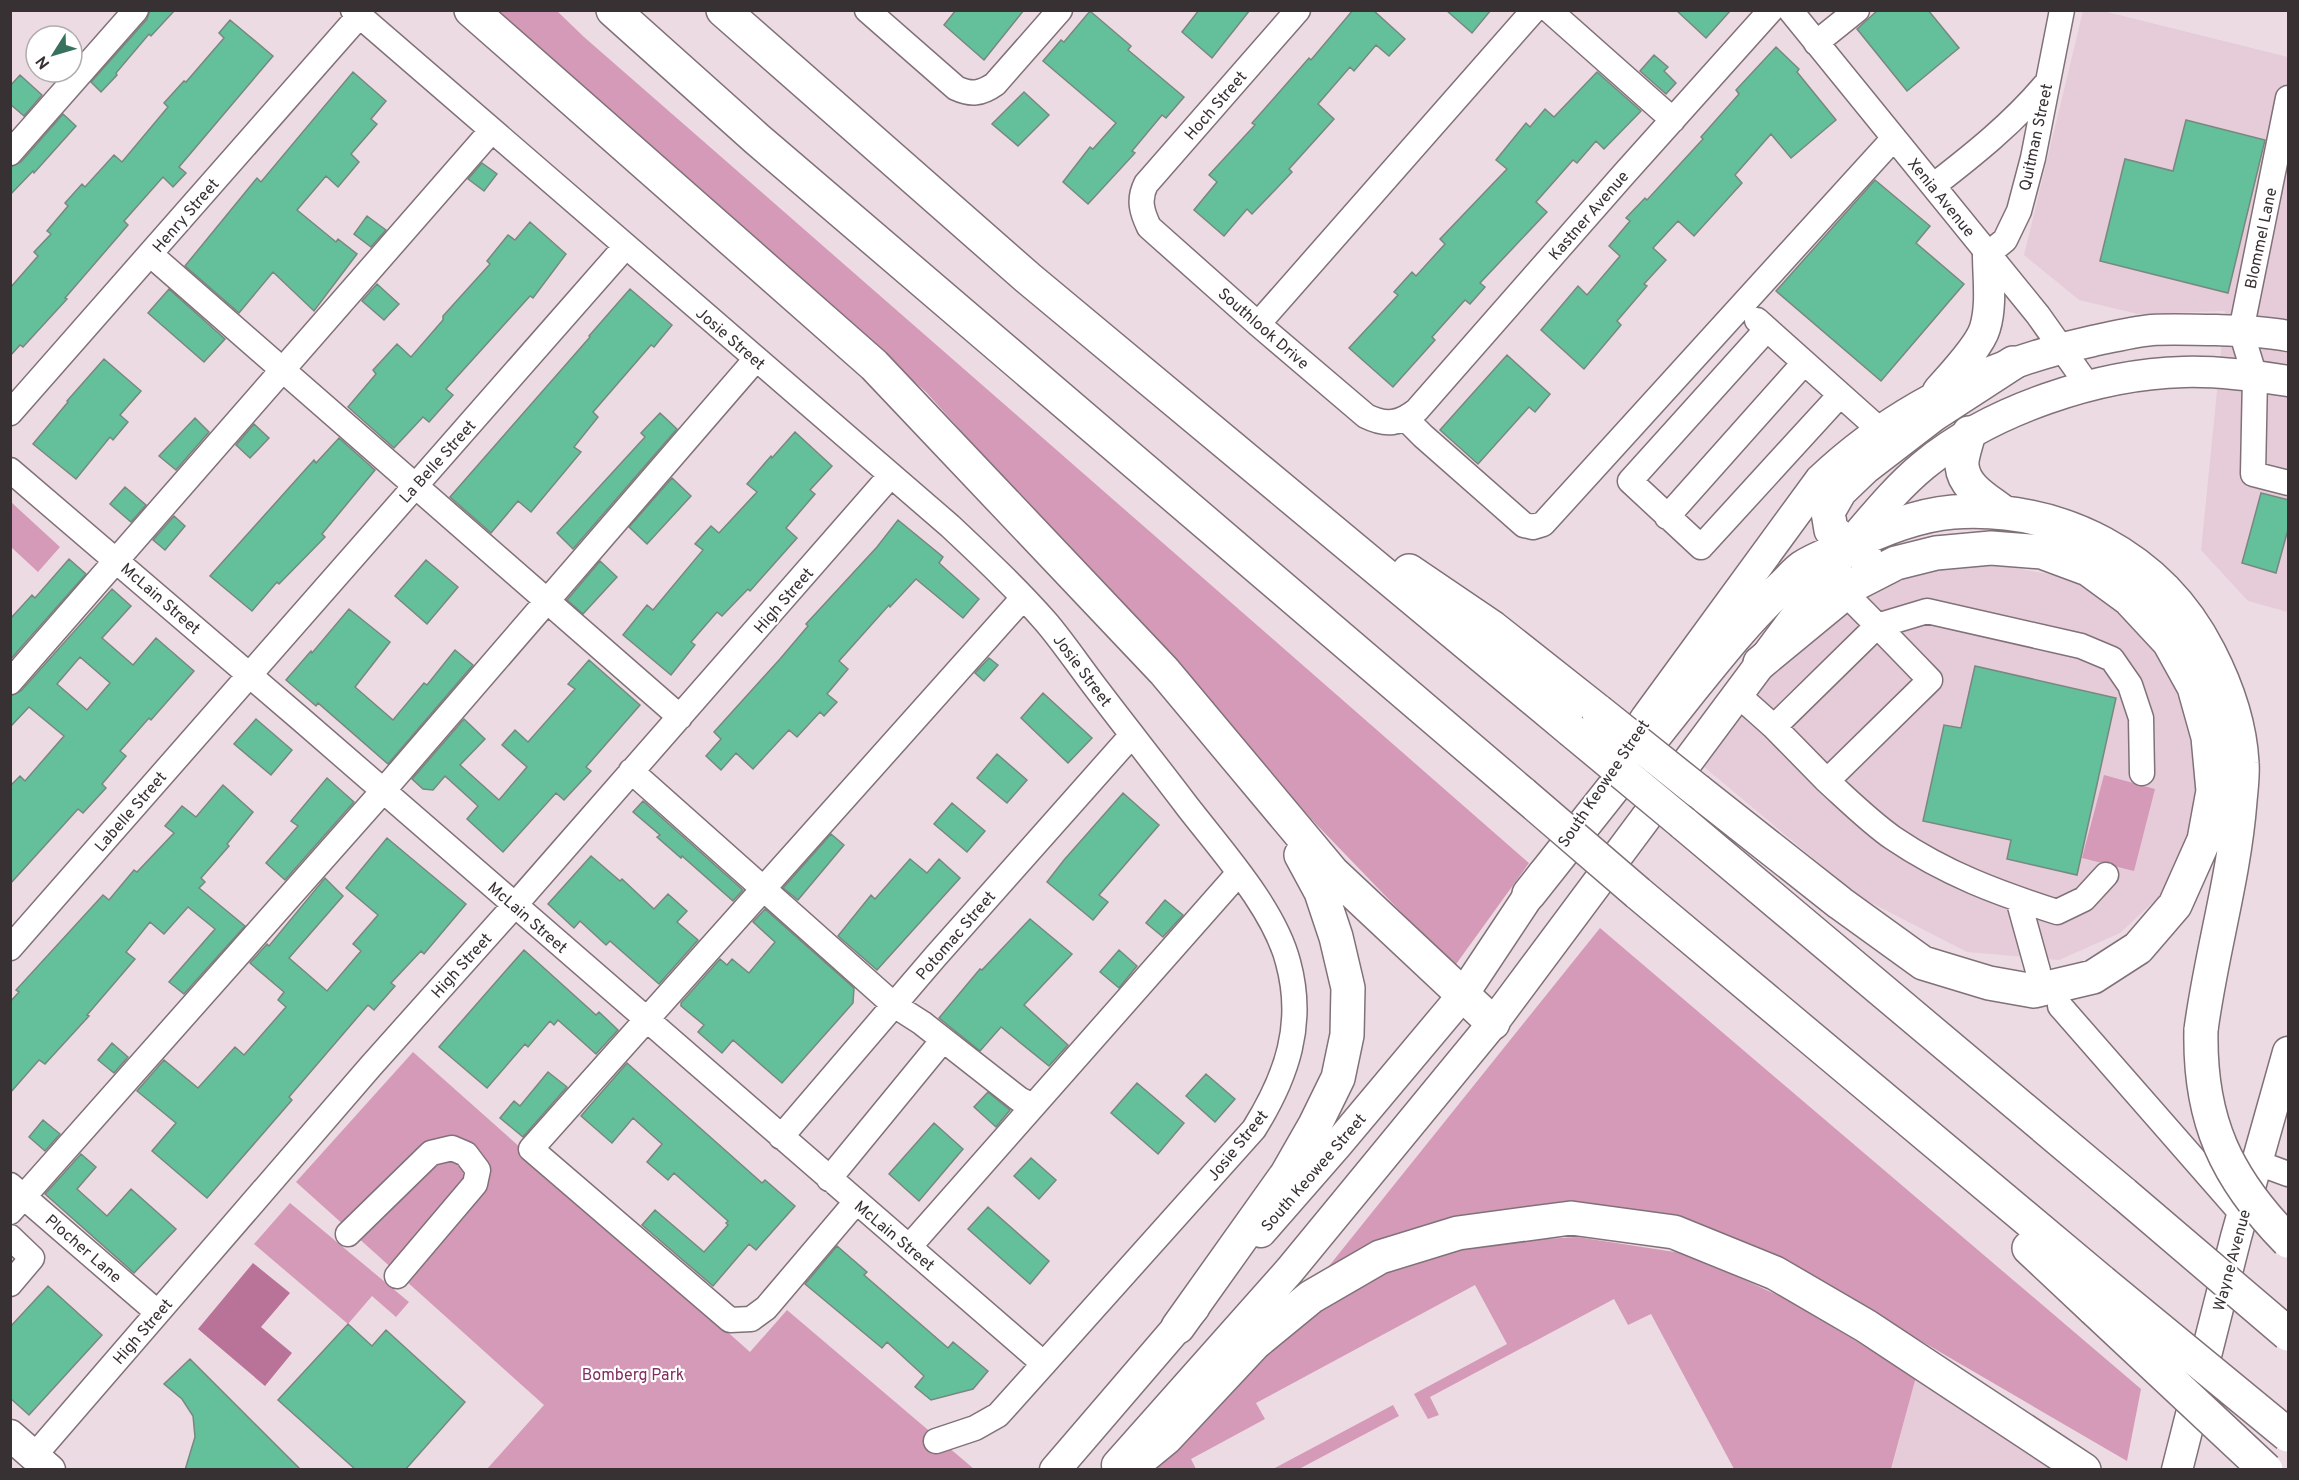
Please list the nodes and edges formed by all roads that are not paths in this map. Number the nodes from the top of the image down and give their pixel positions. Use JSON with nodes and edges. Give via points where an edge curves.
{"nodes":[{"id":1,"x":136,"y":10,"type":"edge"},
{"id":2,"x":471,"y":10,"type":"edge"},
{"id":3,"x":613,"y":10,"type":"edge"},
{"id":4,"x":723,"y":10,"type":"edge"},
{"id":5,"x":867,"y":10,"type":"edge"},
{"id":6,"x":1060,"y":10,"type":"edge"},
{"id":7,"x":1298,"y":10,"type":"edge"},
{"id":8,"x":1534,"y":10,"type":"edge"},
{"id":9,"x":1549,"y":10,"type":"edge"},
{"id":10,"x":1771,"y":10,"type":"edge"},
{"id":11,"x":1790,"y":10,"type":"edge"},
{"id":12,"x":1857,"y":10,"type":"edge"},
{"id":13,"x":2062,"y":10,"type":"edge"},
{"id":14,"x":356,"y":13,"type":"edge"},
{"id":15,"x":1816,"y":43,"type":"junction"},
{"id":16,"x":2047,"y":83,"type":"junction"},
{"id":17,"x":2289,"y":98,"type":"edge"},
{"id":18,"x":1672,"y":120,"type":"junction"},
{"id":19,"x":492,"y":130,"type":"junction"},
{"id":20,"x":1894,"y":138,"type":"junction"},
{"id":21,"x":10,"y":153,"type":"edge"},
{"id":22,"x":1933,"y":186,"type":"junction"},
{"id":23,"x":1141,"y":204,"type":"joint"},
{"id":24,"x":625,"y":247,"type":"junction"},
{"id":25,"x":1988,"y":254,"type":"junction"},
{"id":26,"x":150,"y":255,"type":"junction"},
{"id":27,"x":1742,"y":306,"type":"junction"},
{"id":28,"x":1258,"y":324,"type":"junction"},
{"id":29,"x":1767,"y":329,"type":"junction"},
{"id":30,"x":2241,"y":331,"type":"junction"},
{"id":31,"x":2289,"y":336,"type":"edge"},
{"id":32,"x":2062,"y":348,"type":"junction"},
{"id":33,"x":1698,"y":355,"type":"junction"},
{"id":34,"x":756,"y":359,"type":"junction"},
{"id":35,"x":1804,"y":363,"type":"junction"},
{"id":36,"x":2013,"y":363,"type":"junction"},
{"id":37,"x":282,"y":370,"type":"junction"},
{"id":38,"x":1724,"y":377,"type":"junction"},
{"id":39,"x":2255,"y":377,"type":"junction"},
{"id":40,"x":2289,"y":381,"type":"edge"},
{"id":41,"x":2089,"y":387,"type":"junction"},
{"id":42,"x":1840,"y":395,"type":"junction"},
{"id":43,"x":1928,"y":401,"type":"junction"},
{"id":44,"x":10,"y":413,"type":"edge"},
{"id":45,"x":1406,"y":419,"type":"junction"},
{"id":46,"x":1880,"y":430,"type":"junction"},
{"id":47,"x":1969,"y":433,"type":"junction"},
{"id":48,"x":1232,"y":448,"type":"junction"},
{"id":49,"x":1612,"y":448,"type":"junction"},
{"id":50,"x":10,"y":470,"type":"edge"},
{"id":51,"x":1639,"y":471,"type":"junction"},
{"id":52,"x":891,"y":475,"type":"junction"},
{"id":53,"x":2289,"y":483,"type":"edge"},
{"id":54,"x":414,"y":486,"type":"junction"},
{"id":55,"x":2003,"y":512,"type":"junction"},
{"id":56,"x":1667,"y":517,"type":"junction"},
{"id":57,"x":1849,"y":545,"type":"junction"},
{"id":58,"x":117,"y":560,"type":"junction"},
{"id":59,"x":1896,"y":563,"type":"junction"},
{"id":60,"x":1845,"y":593,"type":"junction"},
{"id":61,"x":1023,"y":598,"type":"junction"},
{"id":62,"x":546,"y":602,"type":"junction"},
{"id":63,"x":1877,"y":626,"type":"junction"},
{"id":64,"x":1760,"y":663,"type":"junction"},
{"id":65,"x":249,"y":675,"type":"junction"},
{"id":66,"x":10,"y":682,"type":"edge"},
{"id":67,"x":1737,"y":694,"type":"junction"},
{"id":68,"x":680,"y":717,"type":"junction"},
{"id":69,"x":1774,"y":727,"type":"junction"},
{"id":70,"x":1132,"y":735,"type":"junction"},
{"id":71,"x":632,"y":771,"type":"junction"},
{"id":72,"x":2142,"y":773,"type":"dead end"},
{"id":73,"x":1827,"y":781,"type":"junction"},
{"id":74,"x":383,"y":791,"type":"junction"},
{"id":75,"x":1272,"y":800,"type":"junction"},
{"id":76,"x":1238,"y":874,"type":"junction"},
{"id":77,"x":2106,"y":875,"type":"dead end"},
{"id":78,"x":764,"y":889,"type":"junction"},
{"id":79,"x":1529,"y":894,"type":"junction"},
{"id":80,"x":2018,"y":899,"type":"junction"},
{"id":81,"x":514,"y":906,"type":"junction"},
{"id":82,"x":10,"y":948,"type":"edge"},
{"id":83,"x":2038,"y":971,"type":"dead end"},
{"id":84,"x":1462,"y":996,"type":"junction"},
{"id":85,"x":894,"y":1005,"type":"junction"},
{"id":86,"x":2060,"y":1006,"type":"dead end"},
{"id":87,"x":647,"y":1020,"type":"junction"},
{"id":88,"x":1492,"y":1023,"type":"junction"},
{"id":89,"x":944,"y":1040,"type":"junction"},
{"id":90,"x":2289,"y":1052,"type":"edge"},
{"id":91,"x":1033,"y":1106,"type":"junction"},
{"id":92,"x":781,"y":1137,"type":"junction"},
{"id":93,"x":2258,"y":1163,"type":"junction"},
{"id":94,"x":2289,"y":1174,"type":"edge"},
{"id":95,"x":829,"y":1179,"type":"junction"},
{"id":96,"x":15,"y":1198,"type":"edge"},
{"id":97,"x":856,"y":1202,"type":"junction"},
{"id":98,"x":2242,"y":1214,"type":"junction"},
{"id":99,"x":348,"y":1234,"type":"dead end"},
{"id":100,"x":10,"y":1237,"type":"edge"},
{"id":101,"x":2289,"y":1241,"type":"edge"},
{"id":102,"x":909,"y":1247,"type":"junction"},
{"id":103,"x":397,"y":1276,"type":"dead end"},
{"id":104,"x":10,"y":1284,"type":"edge"},
{"id":105,"x":2098,"y":1295,"type":"junction"},
{"id":106,"x":157,"y":1312,"type":"junction"},
{"id":107,"x":1178,"y":1327,"type":"junction"},
{"id":108,"x":2289,"y":1334,"type":"edge"},
{"id":109,"x":1044,"y":1364,"type":"junction"},
{"id":110,"x":2289,"y":1435,"type":"edge"},
{"id":111,"x":10,"y":1436,"type":"edge"},
{"id":112,"x":936,"y":1441,"type":"dead end"},
{"id":113,"x":42,"y":1463,"type":"edge"},
{"id":114,"x":1055,"y":1470,"type":"edge"},
{"id":115,"x":1113,"y":1470,"type":"edge"},
{"id":116,"x":1127,"y":1470,"type":"edge"},
{"id":117,"x":2084,"y":1470,"type":"edge"},
{"id":118,"x":2177,"y":1470,"type":"edge"},
{"id":119,"x":2266,"y":1470,"type":"edge"}],
"edges":[{"from":1,"to":21,"type":"street"},
{"from":2,"to":75,"type":"highway","via":[[874,365],[1164,671]]},
{"from":3,"to":105,"type":"highway","bridge":true,"via":[[757,139],[1770,1005]]},
{"from":4,"to":48,"type":"highway","via":[[1028,278]]},
{"from":5,"to":6,"type":"street","via":[[956,88],[973,93],[995,84]]},
{"from":7,"to":23,"type":"street","name":"Hoch Street","via":[[1146,184]]},
{"from":8,"to":28,"type":"street"},
{"from":9,"to":18,"type":"street"},
{"from":10,"to":18,"type":"street","name":"Kastner Avenue"},
{"from":11,"to":15,"type":"street","name":"Xenia Avenue"},
{"from":12,"to":15,"type":"street"},
{"from":13,"to":16,"type":"street","name":"Quitman Street"},
{"from":14,"to":19,"type":"street","name":"Josie Street"},
{"from":14,"to":26,"type":"street","name":"Henry Street"},
{"from":15,"to":20,"type":"street","name":"Xenia Avenue"},
{"from":16,"to":22,"type":"street","via":[[1985,146]]},
{"from":16,"to":25,"type":"street","name":"Quitman Street","via":[[2019,211],[2005,240]]},
{"from":17,"to":30,"type":"street","name":"Blommel Lane"},
{"from":18,"to":45,"type":"street","name":"Kastner Avenue"},
{"from":19,"to":24,"type":"street","name":"Josie Street"},
{"from":19,"to":37,"type":"street"},
{"from":20,"to":22,"type":"street","name":"Xenia Avenue"},
{"from":20,"to":27,"type":"street"},
{"from":22,"to":25,"type":"street","name":"Xenia Avenue"},
{"from":23,"to":28,"type":"street","name":"Southlook Drive","via":[[1149,227]]},
{"from":24,"to":34,"type":"street","name":"Josie Street"},
{"from":24,"to":54,"type":"street","name":"La Belle Street"},
{"from":25,"to":32,"type":"street","name":"Xenia Avenue"},
{"from":25,"to":43,"type":"main road","via":[[1985,329],[1961,366]]},
{"from":26,"to":37,"type":"street"},
{"from":26,"to":44,"type":"street","name":"Henry Street"},
{"from":27,"to":29,"type":"street"},
{"from":27,"to":33,"type":"street"},
{"from":28,"to":45,"type":"street","name":"Southlook Drive","via":[[1366,416],[1392,424]]},
{"from":29,"to":35,"type":"street"},
{"from":29,"to":38,"type":"street"},
{"from":30,"to":31,"type":"main road","name":"South Keowee Street"},
{"from":30,"to":32,"type":"main road","name":"South Keowee Street","via":[[2151,330]]},
{"from":30,"to":39,"type":"street","name":"Blommel Lane"},
{"from":32,"to":36,"type":"main road","name":"South Keowee Street"},
{"from":32,"to":41,"type":"street","name":"Xenia Avenue"},
{"from":33,"to":38,"type":"street"},
{"from":33,"to":49,"type":"street"},
{"from":34,"to":52,"type":"street","name":"Josie Street"},
{"from":34,"to":62,"type":"street"},
{"from":35,"to":42,"type":"street"},
{"from":35,"to":56,"type":"street"},
{"from":36,"to":43,"type":"main road","name":"South Keowee Street"},
{"from":36,"to":57,"type":"highway","via":[[1934,415],[1863,468],[1840,491],[1828,512],[1831,530]]},
{"from":37,"to":54,"type":"street"},
{"from":37,"to":58,"type":"street"},
{"from":38,"to":51,"type":"street"},
{"from":39,"to":40,"type":"main road"},
{"from":39,"to":41,"type":"main road","via":[[2184,372],[2133,376]]},
{"from":39,"to":53,"type":"street","name":"Blommel Lane","via":[[2253,474]]},
{"from":41,"to":47,"type":"main road","via":[[2042,400]]},
{"from":42,"to":46,"type":"street"},
{"from":42,"to":56,"type":"street","via":[[1701,547]]},
{"from":43,"to":46,"type":"main road","name":"South Keowee Street"},
{"from":45,"to":49,"type":"street","via":[[1524,525],[1533,527],[1547,521]]},
{"from":46,"to":79,"type":"main road","name":"South Keowee Street","via":[[1820,480],[1791,518],[1646,718]]},
{"from":47,"to":55,"type":"highway","via":[[1962,466],[1968,481]]},
{"from":47,"to":57,"type":"main road","via":[[1904,483]]},
{"from":48,"to":59,"type":"highway","bridge":true,"via":[[1492,628],[1840,903],[1923,963],[1989,983],[2034,991],[2093,977],[2138,948],[2175,905],[2204,840],[2213,791],[2208,737],[2194,687],[2169,642],[2128,599],[2088,569],[2042,552],[1991,548],[1936,553]]},
{"from":48,"to":108,"type":"highway","bridge":true},
{"from":49,"to":51,"type":"street"},
{"from":50,"to":58,"type":"street","name":"McLain Street"},
{"from":51,"to":56,"type":"street","via":[[1630,481]]},
{"from":52,"to":61,"type":"street","name":"Josie Street"},
{"from":52,"to":68,"type":"street","name":"High Street"},
{"from":54,"to":62,"type":"street"},
{"from":54,"to":65,"type":"street","name":"La Belle Street"},
{"from":55,"to":57,"type":"highway","via":[[1950,512],[1898,523]]},
{"from":55,"to":101,"type":"highway","bridge":true,"via":[[2066,526],[2109,546],[2142,568],[2174,598],[2199,633],[2219,672],[2236,718],[2242,765],[2232,867],[2206,993],[2200,1062],[2215,1136],[2249,1195]]},
{"from":57,"to":59,"type":"highway","via":[[1869,558]]},
{"from":57,"to":64,"type":"main road"},
{"from":57,"to":79,"type":"highway","via":[[1802,568],[1765,602]]},
{"from":58,"to":65,"type":"street","name":"McLain Street"},
{"from":58,"to":66,"type":"street"},
{"from":59,"to":60,"type":"highway"},
{"from":60,"to":63,"type":"street"},
{"from":60,"to":64,"type":"highway"},
{"from":61,"to":70,"type":"street","name":"Josie Street","via":[[1047,623]]},
{"from":61,"to":78,"type":"street"},
{"from":62,"to":68,"type":"street"},
{"from":62,"to":74,"type":"street"},
{"from":63,"to":69,"type":"street"},
{"from":63,"to":72,"type":"street","via":[[1928,611],[2081,646],[2112,659],[2130,685],[2141,718]]},
{"from":63,"to":73,"type":"street","via":[[1930,680]]},
{"from":64,"to":67,"type":"main road"},
{"from":65,"to":74,"type":"street","name":"McLain Street"},
{"from":65,"to":82,"type":"street","name":"Labelle Street"},
{"from":67,"to":69,"type":"street"},
{"from":67,"to":88,"type":"main road"},
{"from":68,"to":71,"type":"street","name":"High Street"},
{"from":69,"to":73,"type":"street"},
{"from":70,"to":76,"type":"street","name":"Josie Street"},
{"from":70,"to":85,"type":"street","name":"Potomac Street"},
{"from":71,"to":78,"type":"street"},
{"from":71,"to":81,"type":"street","name":"High Street"},
{"from":73,"to":80,"type":"street","via":[[1892,837],[1951,873]]},
{"from":74,"to":81,"type":"street","name":"McLain Street"},
{"from":74,"to":96,"type":"street"},
{"from":75,"to":84,"type":"highway","via":[[1333,873]]},
{"from":75,"to":107,"type":"highway","via":[[1321,892],[1336,937],[1348,988],[1347,1035],[1338,1078],[1287,1174]]},
{"from":76,"to":91,"type":"street"},
{"from":76,"to":109,"type":"street","name":"Josie Street","via":[[1263,909],[1288,962],[1294,998],[1289,1059],[1271,1102],[1254,1129]]},
{"from":77,"to":80,"type":"street","via":[[2084,899],[2057,912]]},
{"from":78,"to":85,"type":"street"},
{"from":78,"to":87,"type":"street"},
{"from":79,"to":84,"type":"main road","name":"South Keowee Street"},
{"from":80,"to":83,"type":"street"},
{"from":81,"to":87,"type":"street","name":"McLain Street"},
{"from":81,"to":106,"type":"street","name":"High Street"},
{"from":84,"to":88,"type":"highway"},
{"from":84,"to":107,"type":"main road","name":"South Keowee Street"},
{"from":85,"to":89,"type":"street"},
{"from":85,"to":92,"type":"street","name":"Potomac Street"},
{"from":86,"to":98,"type":"street"},
{"from":87,"to":92,"type":"street","name":"McLain Street"},
{"from":87,"to":97,"type":"street","via":[[531,1149],[730,1320],[751,1320],[766,1308]]},
{"from":88,"to":115,"type":"main road","via":[[1290,1270]]},
{"from":89,"to":91,"type":"street"},
{"from":89,"to":95,"type":"street"},
{"from":90,"to":93,"type":"main road","name":"Wayne Avenue"},
{"from":91,"to":102,"type":"street"},
{"from":92,"to":95,"type":"street","name":"McLain Street"},
{"from":93,"to":94,"type":"street"},
{"from":93,"to":98,"type":"main road","name":"Wayne Avenue"},
{"from":95,"to":97,"type":"street","name":"McLain Street"},
{"from":96,"to":106,"type":"street","name":"Plocher Lane"},
{"from":97,"to":102,"type":"street","name":"McLain Street"},
{"from":98,"to":118,"type":"main road","name":"Wayne Avenue"},
{"from":99,"to":103,"type":"street","via":[[432,1153],[452,1148],[466,1154],[478,1170],[475,1184]]},
{"from":100,"to":104,"type":"street","via":[[32,1258]]},
{"from":102,"to":109,"type":"street","name":"McLain Street"},
{"from":105,"to":110,"type":"highway","bridge":true},
{"from":105,"to":119,"type":"highway","bridge":true},
{"from":106,"to":113,"type":"street","name":"High Street"},
{"from":107,"to":114,"type":"main road","name":"South Keowee Street"},
{"from":109,"to":112,"type":"street","name":"Josie Street","via":[[998,1415],[975,1428]]},
{"from":111,"to":113,"type":"main road"},
{"from":116,"to":117,"type":"highway","via":[[1166,1438],[1255,1342],[1311,1298],[1380,1257],[1458,1233],[1571,1218],[1674,1232],[1775,1273],[1866,1326]]}]}
